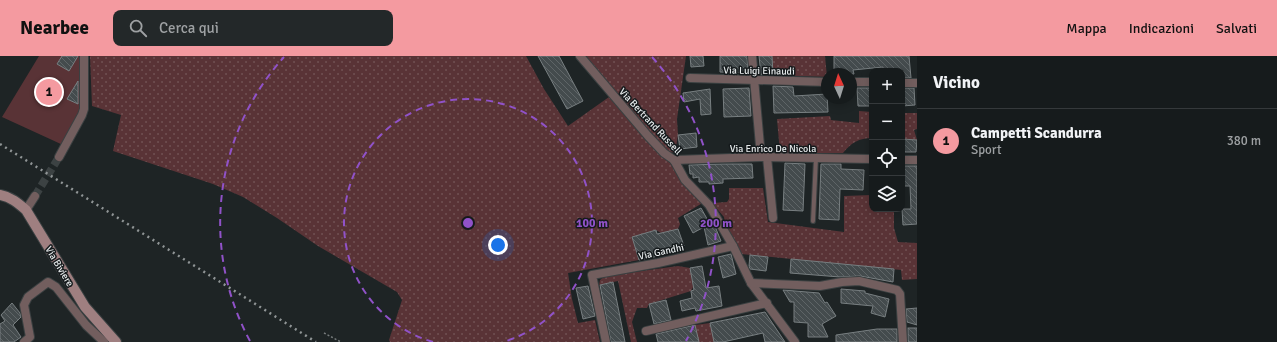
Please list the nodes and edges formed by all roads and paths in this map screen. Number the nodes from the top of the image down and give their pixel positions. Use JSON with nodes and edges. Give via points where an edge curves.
{"nodes":[{"id":1,"x":84,"y":56,"type":"edge"},
{"id":2,"x":580,"y":56,"type":"edge"},
{"id":3,"x":752,"y":56,"type":"edge"},
{"id":4,"x":690,"y":78,"type":"dead end"},
{"id":5,"x":754,"y":80,"type":"junction"},
{"id":6,"x":821,"y":82,"type":"edge"},
{"id":7,"x":857,"y":82,"type":"edge"},
{"id":8,"x":869,"y":82,"type":"edge"},
{"id":9,"x":905,"y":83,"type":"edge"},
{"id":10,"x":917,"y":83,"type":"edge"},
{"id":11,"x":59,"y":157,"type":"tunnel mouth"},
{"id":12,"x":764,"y":157,"type":"junction"},
{"id":13,"x":816,"y":158,"type":"junction"},
{"id":14,"x":869,"y":159,"type":"edge"},
{"id":15,"x":674,"y":160,"type":"junction"},
{"id":16,"x":905,"y":160,"type":"edge"},
{"id":17,"x":917,"y":160,"type":"edge"},
{"id":18,"x":0,"y":195,"type":"edge"},
{"id":19,"x":35,"y":196,"type":"tunnel mouth"},
{"id":20,"x":26,"y":210,"type":"junction"},
{"id":21,"x":773,"y":218,"type":"dead end"},
{"id":22,"x":813,"y":221,"type":"dead end"},
{"id":23,"x":733,"y":246,"type":"junction"},
{"id":24,"x":751,"y":283,"type":"junction"},
{"id":25,"x":767,"y":303,"type":"junction"},
{"id":26,"x":646,"y":332,"type":"dead end"},
{"id":27,"x":324,"y":333,"type":"dead end"},
{"id":28,"x":24,"y":342,"type":"edge"},
{"id":29,"x":104,"y":342,"type":"edge"},
{"id":30,"x":116,"y":342,"type":"edge"},
{"id":31,"x":341,"y":342,"type":"edge"},
{"id":32,"x":606,"y":342,"type":"edge"},
{"id":33,"x":794,"y":342,"type":"edge"},
{"id":34,"x":903,"y":342,"type":"edge"}],
"edges":[{"from":1,"to":11,"type":"street","via":[[84,109]]},
{"from":2,"to":15,"type":"street","name":"Via Bertrand Russell","via":[[648,136]]},
{"from":3,"to":5,"type":"street"},
{"from":4,"to":5,"type":"street","name":"Via Luigi Einaudi"},
{"from":5,"to":6,"type":"street","name":"Via Luigi Einaudi"},
{"from":5,"to":12,"type":"street"},
{"from":7,"to":8,"type":"street"},
{"from":9,"to":10,"type":"street"},
{"from":12,"to":13,"type":"street","name":"Via Enrico De Nicola"},
{"from":12,"to":15,"type":"street","name":"Via Enrico De Nicola"},
{"from":12,"to":21,"type":"street"},
{"from":13,"to":14,"type":"street","name":"Via Enrico De Nicola"},
{"from":13,"to":22,"type":"lane"},
{"from":15,"to":23,"type":"street","name":"Via Bertrand Russell","via":[[685,180],[710,205]]},
{"from":16,"to":17,"type":"street"},
{"from":18,"to":20,"type":"main road","name":"Via Biviere","via":[[17,202]]},
{"from":19,"to":20,"type":"street"},
{"from":20,"to":30,"type":"main road","name":"Via Biviere","via":[[85,307]]},
{"from":23,"to":24,"type":"street","name":"Via Bertrand Russell"},
{"from":23,"to":32,"type":"street","name":"Via Gandhi","via":[[592,275]]},
{"from":24,"to":25,"type":"street","name":"Via Bertrand Russell"},
{"from":24,"to":34,"type":"street","via":[[820,286],[859,281],[897,290],[900,294]]},
{"from":25,"to":26,"type":"street"},
{"from":25,"to":33,"type":"street","name":"Via Bertrand Russell"},
{"from":27,"to":31,"type":"path"},
{"from":28,"to":29,"type":"street","via":[[30,337],[24,305],[28,298],[48,282],[56,287],[86,325]]}]}
